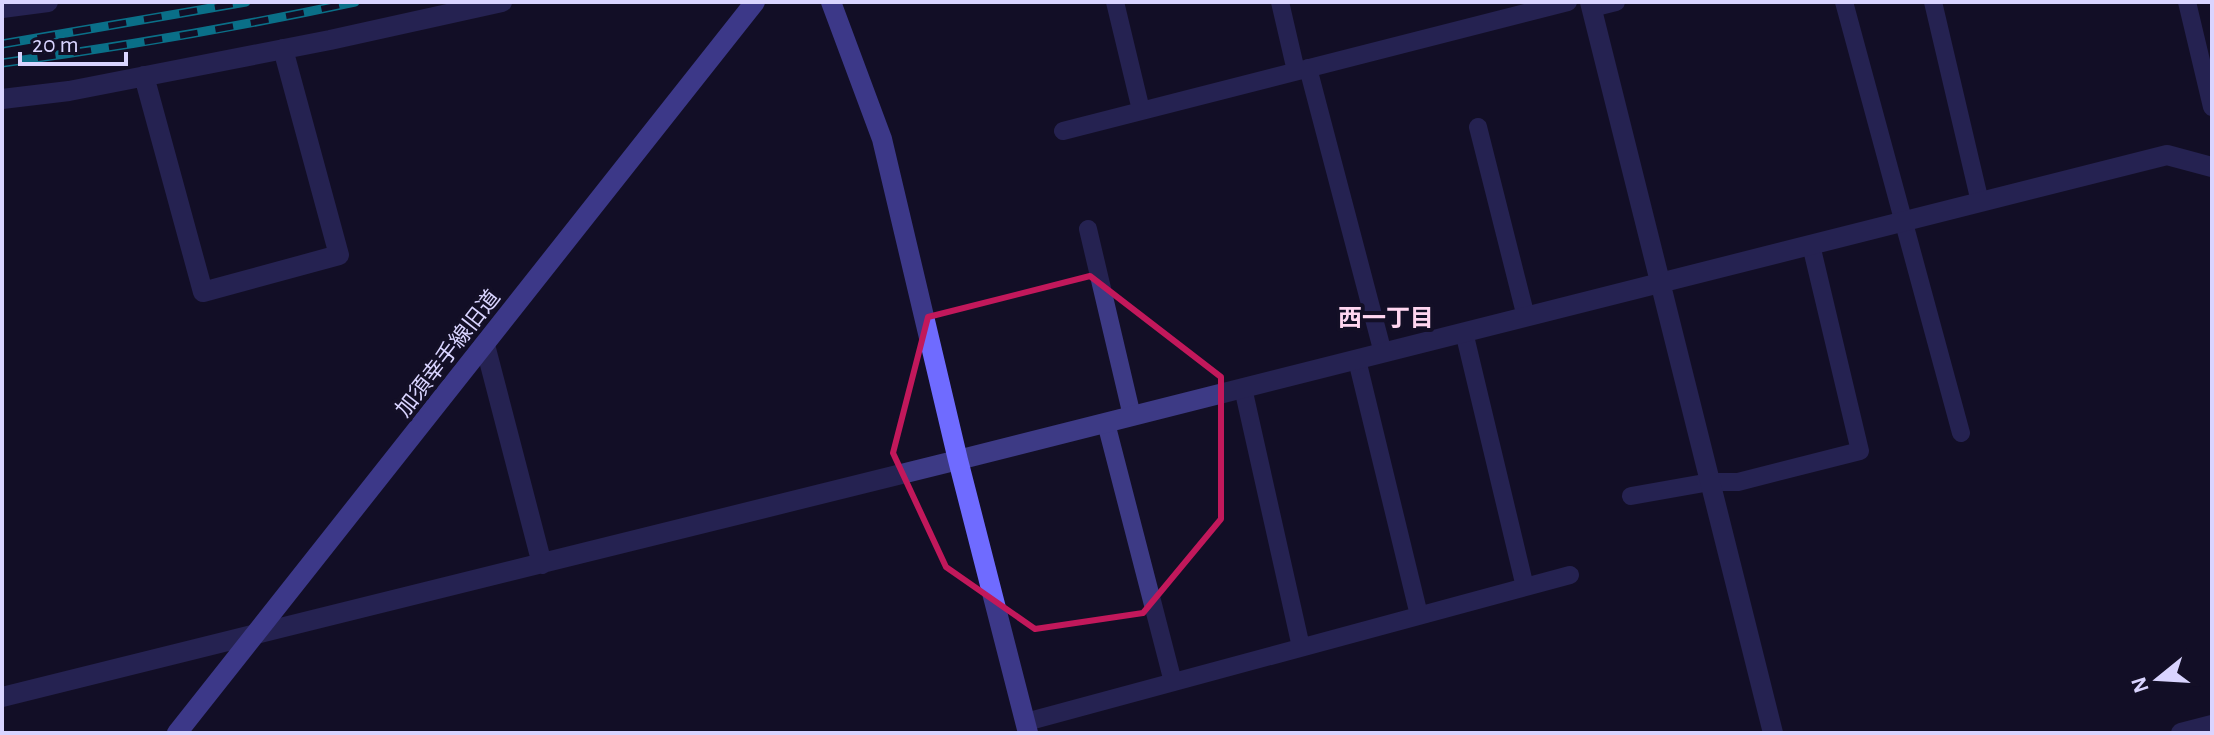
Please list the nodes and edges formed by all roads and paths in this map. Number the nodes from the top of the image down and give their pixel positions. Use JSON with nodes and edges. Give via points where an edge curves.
{"nodes":[{"id":1,"x":48,"y":2,"type":"edge"},
{"id":2,"x":502,"y":2,"type":"edge"},
{"id":3,"x":755,"y":2,"type":"edge"},
{"id":4,"x":831,"y":2,"type":"edge"},
{"id":5,"x":1115,"y":2,"type":"edge"},
{"id":6,"x":1280,"y":2,"type":"edge"},
{"id":7,"x":1568,"y":2,"type":"edge"},
{"id":8,"x":1616,"y":2,"type":"edge"},
{"id":9,"x":1844,"y":2,"type":"edge"},
{"id":10,"x":1933,"y":2,"type":"edge"},
{"id":11,"x":2187,"y":2,"type":"edge"},
{"id":12,"x":1591,"y":5,"type":"edge"},
{"id":13,"x":2,"y":8,"type":"edge"},
{"id":14,"x":283,"y":49,"type":"junction"},
{"id":15,"x":1302,"y":69,"type":"junction"},
{"id":16,"x":144,"y":76,"type":"junction"},
{"id":17,"x":2,"y":99,"type":"edge"},
{"id":18,"x":2212,"y":107,"type":"edge"},
{"id":19,"x":1141,"y":110,"type":"junction"},
{"id":20,"x":1478,"y":127,"type":"dead end"},
{"id":21,"x":1063,"y":131,"type":"dead end"},
{"id":22,"x":2212,"y":167,"type":"edge"},
{"id":23,"x":1980,"y":202,"type":"junction"},
{"id":24,"x":1903,"y":222,"type":"junction"},
{"id":25,"x":1088,"y":229,"type":"dead end"},
{"id":26,"x":1811,"y":245,"type":"junction"},
{"id":27,"x":1660,"y":283,"type":"junction"},
{"id":28,"x":1526,"y":317,"type":"junction"},
{"id":29,"x":1464,"y":332,"type":"junction"},
{"id":30,"x":485,"y":345,"type":"junction"},
{"id":31,"x":1383,"y":353,"type":"junction"},
{"id":32,"x":1357,"y":360,"type":"junction"},
{"id":33,"x":1243,"y":388,"type":"junction"},
{"id":34,"x":1132,"y":416,"type":"junction"},
{"id":35,"x":1106,"y":423,"type":"junction"},
{"id":36,"x":1961,"y":433,"type":"dead end"},
{"id":37,"x":958,"y":460,"type":"junction"},
{"id":38,"x":1710,"y":482,"type":"junction"},
{"id":39,"x":1631,"y":496,"type":"dead end"},
{"id":40,"x":542,"y":564,"type":"junction"},
{"id":41,"x":1570,"y":575,"type":"dead end"},
{"id":42,"x":1525,"y":587,"type":"junction"},
{"id":43,"x":1419,"y":615,"type":"junction"},
{"id":44,"x":253,"y":636,"type":"junction"},
{"id":45,"x":1301,"y":647,"type":"junction"},
{"id":46,"x":1173,"y":682,"type":"junction"},
{"id":47,"x":2,"y":697,"type":"edge"},
{"id":48,"x":2212,"y":725,"type":"edge"},
{"id":49,"x":1027,"y":728,"type":"edge"},
{"id":50,"x":177,"y":733,"type":"edge"},
{"id":51,"x":1773,"y":733,"type":"edge"},
{"id":52,"x":2181,"y":733,"type":"edge"}],
"edges":[{"from":1,"to":13,"type":"street"},
{"from":2,"to":14,"type":"street"},
{"from":3,"to":30,"type":"street","name":"加須幸手線旧道"},
{"from":4,"to":37,"type":"street","via":[[882,139]]},
{"from":5,"to":19,"type":"lane"},
{"from":6,"to":15,"type":"lane"},
{"from":7,"to":15,"type":"lane"},
{"from":8,"to":12,"type":"lane"},
{"from":9,"to":24,"type":"lane"},
{"from":10,"to":23,"type":"lane"},
{"from":11,"to":18,"type":"lane"},
{"from":12,"to":27,"type":"street"},
{"from":14,"to":16,"type":"street"},
{"from":14,"to":16,"type":"street","via":[[339,255],[203,292]]},
{"from":15,"to":19,"type":"lane"},
{"from":15,"to":31,"type":"lane"},
{"from":16,"to":17,"type":"street"},
{"from":19,"to":21,"type":"lane"},
{"from":20,"to":28,"type":"lane"},
{"from":22,"to":23,"type":"street","via":[[2167,155]]},
{"from":23,"to":24,"type":"street"},
{"from":24,"to":26,"type":"street"},
{"from":24,"to":36,"type":"lane"},
{"from":25,"to":34,"type":"lane"},
{"from":26,"to":27,"type":"street"},
{"from":26,"to":38,"type":"lane","via":[[1860,451],[1738,482]]},
{"from":27,"to":28,"type":"street"},
{"from":27,"to":38,"type":"street"},
{"from":28,"to":29,"type":"street"},
{"from":29,"to":31,"type":"street"},
{"from":29,"to":42,"type":"lane"},
{"from":30,"to":40,"type":"street"},
{"from":30,"to":44,"type":"street","name":"加須幸手線旧道"},
{"from":31,"to":32,"type":"street"},
{"from":32,"to":33,"type":"street"},
{"from":32,"to":43,"type":"lane"},
{"from":33,"to":34,"type":"street"},
{"from":33,"to":45,"type":"lane"},
{"from":34,"to":35,"type":"street"},
{"from":35,"to":37,"type":"street"},
{"from":35,"to":46,"type":"lane"},
{"from":37,"to":40,"type":"street"},
{"from":37,"to":49,"type":"street"},
{"from":38,"to":39,"type":"lane"},
{"from":38,"to":51,"type":"street"},
{"from":40,"to":44,"type":"street"},
{"from":41,"to":42,"type":"lane"},
{"from":42,"to":43,"type":"lane"},
{"from":43,"to":45,"type":"lane"},
{"from":44,"to":47,"type":"street"},
{"from":44,"to":50,"type":"street","name":"加須幸手線旧道"},
{"from":45,"to":46,"type":"lane"},
{"from":46,"to":49,"type":"lane"},
{"from":48,"to":52,"type":"street"}]}
